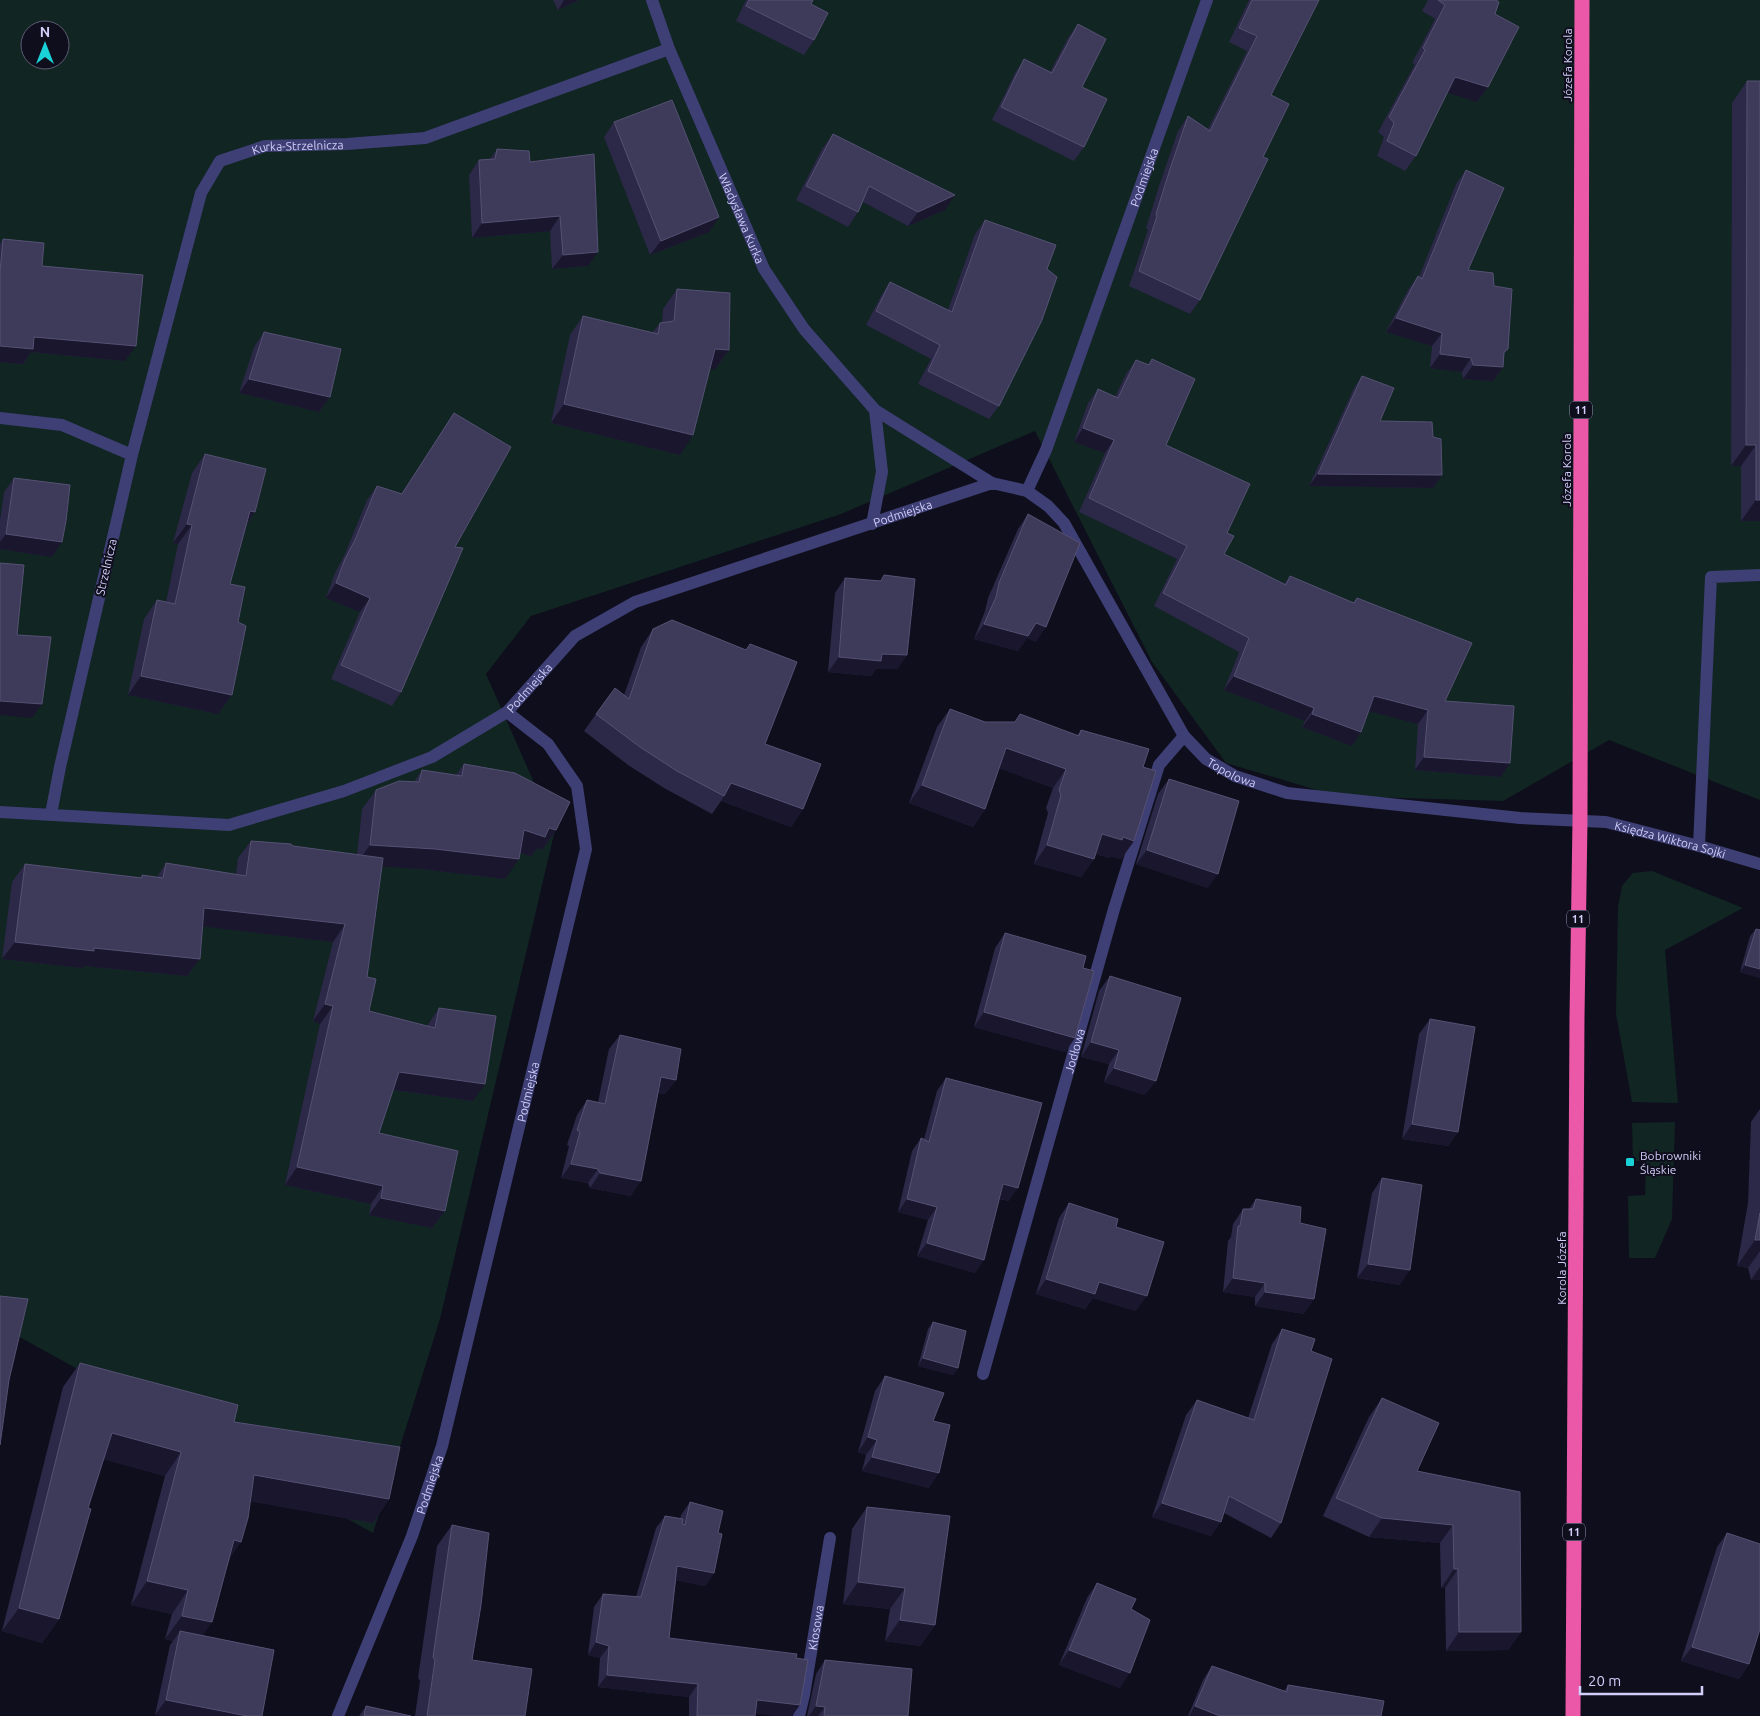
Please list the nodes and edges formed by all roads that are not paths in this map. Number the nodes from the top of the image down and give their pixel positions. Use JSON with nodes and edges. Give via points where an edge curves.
{"nodes":[{"id":1,"x":652,"y":0,"type":"edge"},
{"id":2,"x":1206,"y":0,"type":"edge"},
{"id":3,"x":1582,"y":0,"type":"edge"},
{"id":4,"x":669,"y":49,"type":"junction"},
{"id":5,"x":875,"y":410,"type":"junction"},
{"id":6,"x":0,"y":418,"type":"edge"},
{"id":7,"x":132,"y":456,"type":"junction"},
{"id":8,"x":992,"y":484,"type":"junction"},
{"id":9,"x":1027,"y":491,"type":"junction"},
{"id":10,"x":872,"y":524,"type":"junction"},
{"id":11,"x":1760,"y":575,"type":"edge"},
{"id":12,"x":506,"y":712,"type":"junction"},
{"id":13,"x":1184,"y":736,"type":"junction"},
{"id":14,"x":0,"y":812,"type":"edge"},
{"id":15,"x":51,"y":814,"type":"junction"},
{"id":16,"x":1580,"y":821,"type":"junction"},
{"id":17,"x":1699,"y":846,"type":"junction"},
{"id":18,"x":1760,"y":864,"type":"edge"},
{"id":19,"x":983,"y":1374,"type":"dead end"},
{"id":20,"x":830,"y":1538,"type":"dead end"},
{"id":21,"x":338,"y":1716,"type":"edge"},
{"id":22,"x":799,"y":1716,"type":"edge"},
{"id":23,"x":1573,"y":1716,"type":"edge"}],
"edges":[{"from":1,"to":4,"type":"street","name":"Władysława Kurka"},
{"from":2,"to":9,"type":"street","name":"Podmiejska","via":[[1046,450]]},
{"from":3,"to":16,"type":"highway","name":"Józefa Korola","number":"11"},
{"from":4,"to":5,"type":"street","name":"Władysława Kurka","via":[[764,269],[804,328]]},
{"from":4,"to":7,"type":"street","name":"Kurka-Strzelnicza","via":[[425,138],[265,146],[220,161],[201,193]]},
{"from":5,"to":8,"type":"street","name":"Władysława Kurka"},
{"from":5,"to":10,"type":"street","via":[[882,472]]},
{"from":6,"to":7,"type":"street","via":[[62,426]]},
{"from":7,"to":15,"type":"street","name":"Strzelnicza"},
{"from":8,"to":9,"type":"street","name":"Podmiejska"},
{"from":8,"to":10,"type":"street","name":"Podmiejska"},
{"from":9,"to":13,"type":"street","name":"Topolowa","via":[[1064,523]]},
{"from":10,"to":12,"type":"street","name":"Podmiejska","via":[[635,602],[575,636]]},
{"from":11,"to":17,"type":"street","via":[[1711,577]]},
{"from":12,"to":15,"type":"street","via":[[432,757],[344,791],[229,825]]},
{"from":12,"to":21,"type":"street","name":"Podmiejska","via":[[548,744],[577,786],[586,849],[442,1446],[412,1536]]},
{"from":13,"to":16,"type":"street","name":"Topolowa","via":[[1206,759],[1235,776],[1287,793],[1520,818]]},
{"from":13,"to":19,"type":"street","name":"Jodłowa","via":[[1156,774],[1114,909]]},
{"from":14,"to":15,"type":"street"},
{"from":16,"to":17,"type":"street","name":"Księdza Wiktora Sojki","via":[[1606,822]]},
{"from":16,"to":23,"type":"highway","name":"Korola Józefa","number":"11"},
{"from":17,"to":18,"type":"street","name":"Księdza Wiktora Sojki"},
{"from":20,"to":22,"type":"street","name":"Kłosowa"}]}
